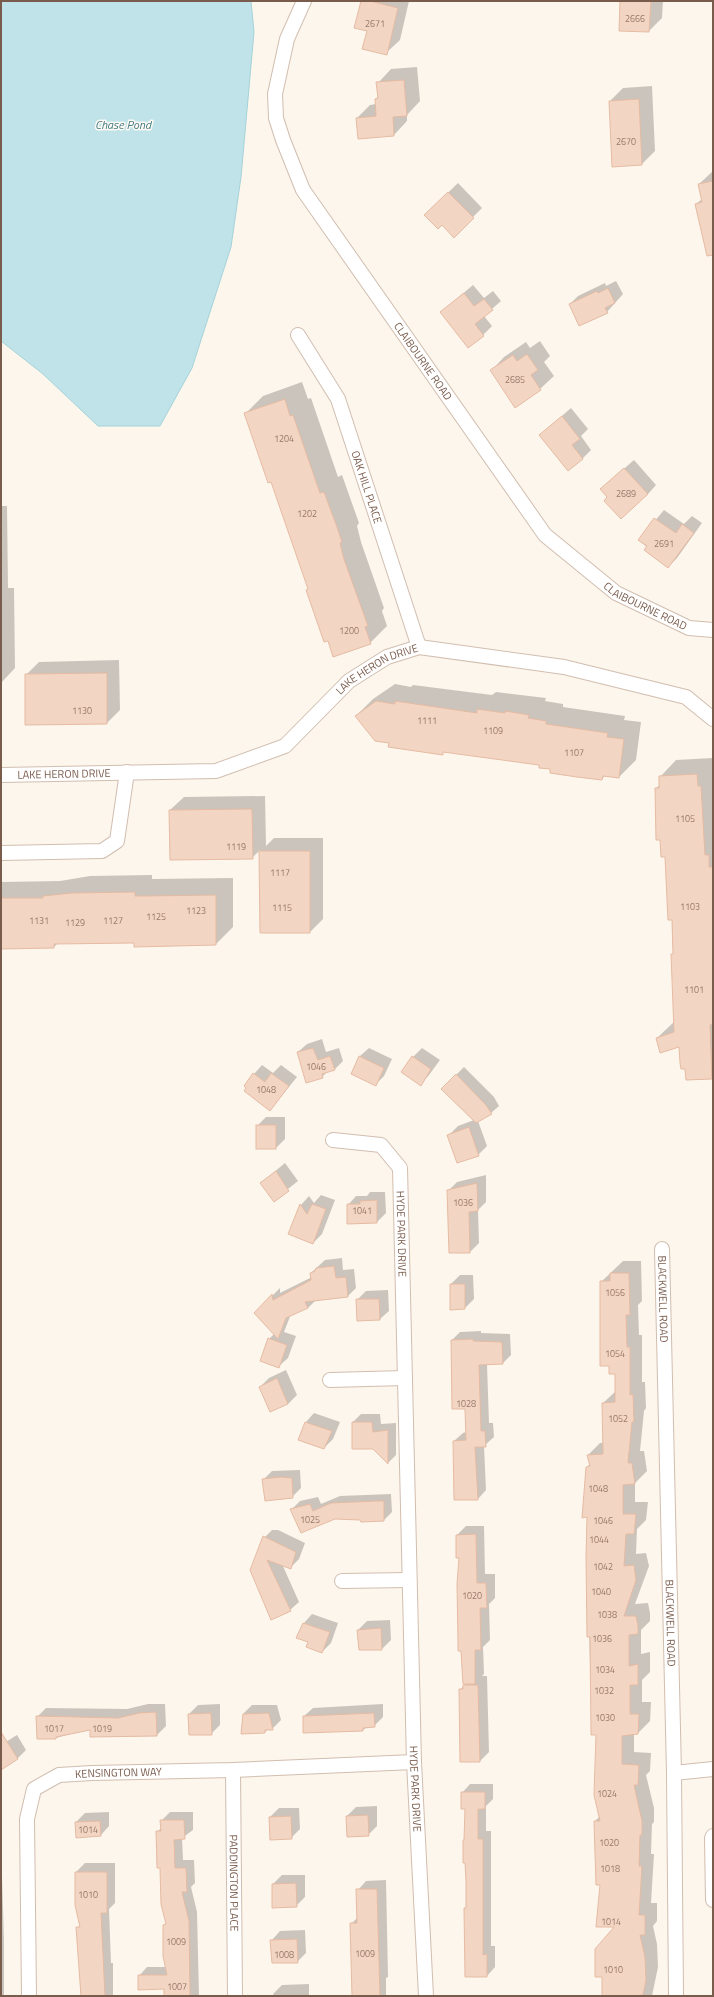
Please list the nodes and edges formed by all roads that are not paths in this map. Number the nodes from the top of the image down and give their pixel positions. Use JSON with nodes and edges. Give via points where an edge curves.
{"nodes":[{"id":1,"x":300,"y":2,"type":"edge"},
{"id":2,"x":298,"y":336,"type":"dead end"},
{"id":3,"x":713,"y":630,"type":"edge"},
{"id":4,"x":419,"y":647,"type":"junction"},
{"id":5,"x":713,"y":719,"type":"edge"},
{"id":6,"x":128,"y":772,"type":"junction"},
{"id":7,"x":1,"y":775,"type":"edge"},
{"id":8,"x":1,"y":853,"type":"edge"},
{"id":9,"x":333,"y":1140,"type":"dead end"},
{"id":10,"x":662,"y":1249,"type":"dead end"},
{"id":11,"x":405,"y":1378,"type":"junction"},
{"id":12,"x":330,"y":1380,"type":"dead end"},
{"id":13,"x":409,"y":1580,"type":"junction"},
{"id":14,"x":342,"y":1581,"type":"dead end"},
{"id":15,"x":414,"y":1762,"type":"junction"},
{"id":16,"x":713,"y":1769,"type":"edge"},
{"id":17,"x":233,"y":1770,"type":"junction"},
{"id":18,"x":674,"y":1773,"type":"junction"},
{"id":19,"x":713,"y":1836,"type":"edge"},
{"id":20,"x":713,"y":1900,"type":"edge"},
{"id":21,"x":29,"y":1996,"type":"edge"},
{"id":22,"x":235,"y":1996,"type":"edge"},
{"id":23,"x":426,"y":1996,"type":"edge"},
{"id":24,"x":676,"y":1996,"type":"edge"}],
"edges":[{"from":1,"to":3,"type":"street","name":"CLAIBOURNE ROAD","via":[[287,39],[275,94],[276,118],[282,140],[303,190],[545,535],[616,593],[689,628]]},
{"from":2,"to":4,"type":"street","name":"OAK HILL PLACE","via":[[338,399]]},
{"from":4,"to":5,"type":"street","name":"LAKE HERON DRIVE","via":[[564,667],[686,697]]},
{"from":4,"to":6,"type":"street","name":"LAKE HERON DRIVE","via":[[387,657],[349,681],[285,746],[216,771]]},
{"from":6,"to":7,"type":"street","name":"LAKE HERON DRIVE"},
{"from":6,"to":8,"type":"street","name":"LAKE HERON DRIVE","via":[[117,841],[102,850]]},
{"from":9,"to":11,"type":"street","name":"HYDE PARK DRIVE","via":[[381,1145],[400,1168]]},
{"from":10,"to":18,"type":"street","name":"BLACKWELL ROAD"},
{"from":11,"to":12,"type":"street"},
{"from":11,"to":13,"type":"street","name":"HYDE PARK DRIVE"},
{"from":13,"to":14,"type":"street"},
{"from":13,"to":15,"type":"street","name":"HYDE PARK DRIVE"},
{"from":15,"to":17,"type":"street","name":"KENSINGTON WAY"},
{"from":15,"to":23,"type":"street","name":"HYDE PARK DRIVE"},
{"from":16,"to":18,"type":"street"},
{"from":17,"to":21,"type":"street","name":"KENSINGTON WAY","via":[[58,1775],[34,1789],[27,1819]]},
{"from":17,"to":22,"type":"street","name":"PADDINGTON PLACE"},
{"from":18,"to":24,"type":"street","name":"BLACKWELL ROAD"},
{"from":19,"to":20,"type":"street"}]}
